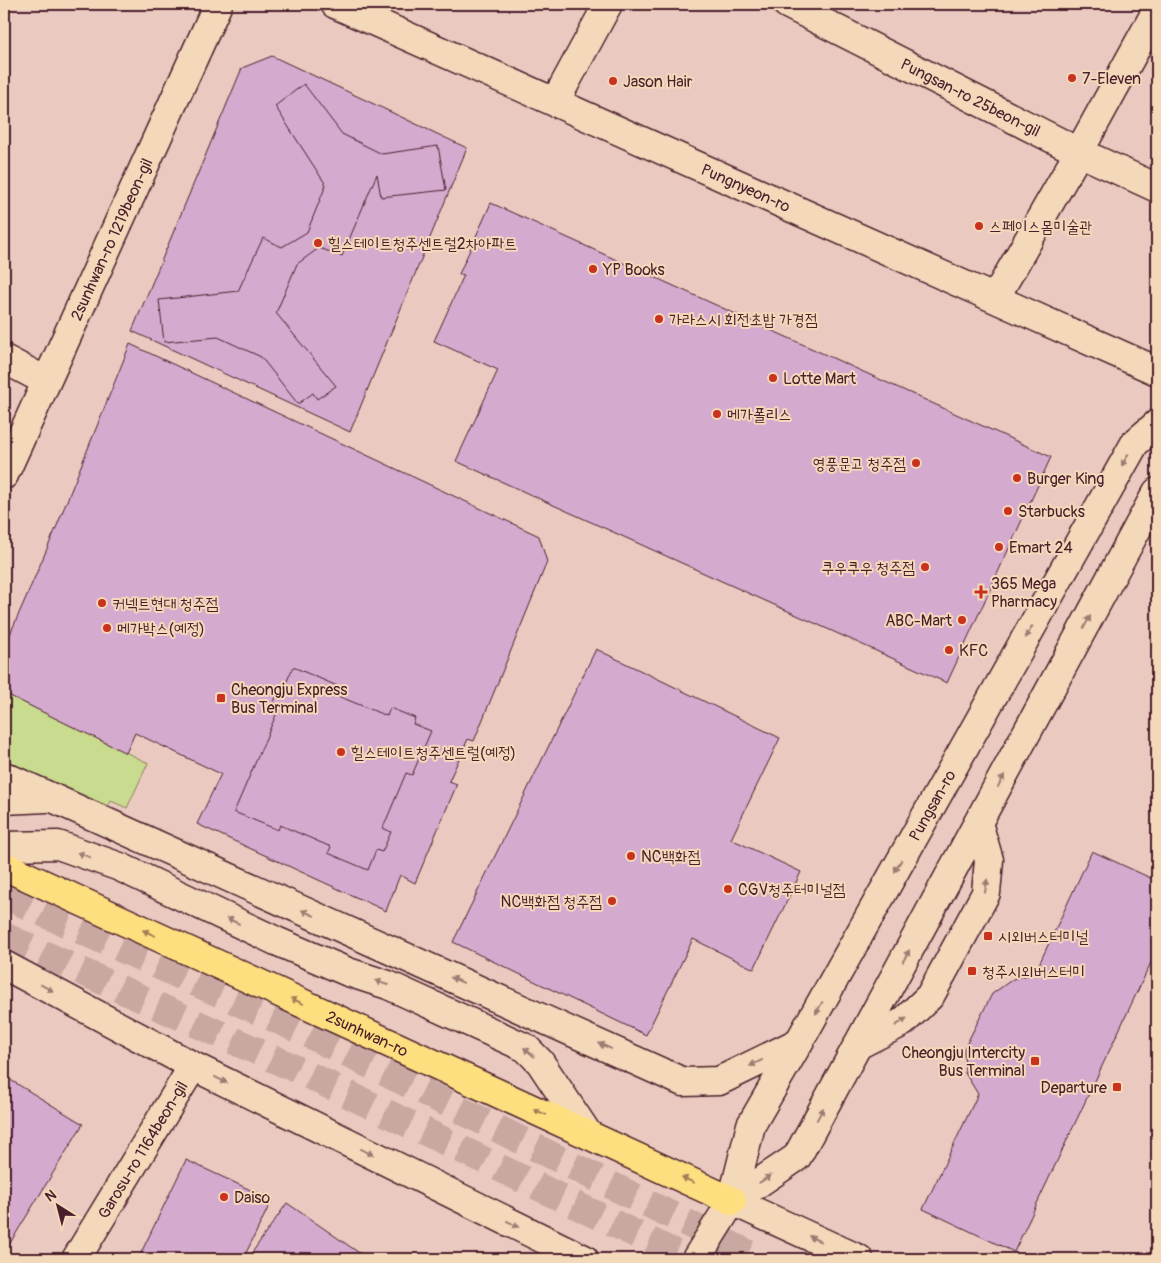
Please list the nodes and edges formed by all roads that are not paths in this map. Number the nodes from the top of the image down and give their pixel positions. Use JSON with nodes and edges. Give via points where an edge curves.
{"nodes":[{"id":1,"x":218,"y":4,"type":"edge"},
{"id":2,"x":335,"y":4,"type":"edge"},
{"id":3,"x":608,"y":4,"type":"edge"},
{"id":4,"x":787,"y":4,"type":"edge"},
{"id":5,"x":1157,"y":10,"type":"edge"},
{"id":6,"x":556,"y":102,"type":"junction"},
{"id":7,"x":1080,"y":152,"type":"junction"},
{"id":8,"x":1157,"y":188,"type":"edge"},
{"id":9,"x":995,"y":298,"type":"junction"},
{"id":10,"x":4,"y":359,"type":"edge"},
{"id":11,"x":1157,"y":371,"type":"edge"},
{"id":12,"x":46,"y":381,"type":"junction"},
{"id":13,"x":1157,"y":424,"type":"edge"},
{"id":14,"x":4,"y":475,"type":"edge"},
{"id":15,"x":1157,"y":492,"type":"edge"},
{"id":16,"x":4,"y":776,"type":"edge"},
{"id":17,"x":53,"y":798,"type":"junction"},
{"id":18,"x":4,"y":800,"type":"edge"},
{"id":19,"x":978,"y":823,"type":"junction"},
{"id":20,"x":4,"y":846,"type":"edge"},
{"id":21,"x":4,"y":866,"type":"edge"},
{"id":22,"x":4,"y":965,"type":"edge"},
{"id":23,"x":799,"y":1042,"type":"junction"},
{"id":24,"x":858,"y":1044,"type":"junction"},
{"id":25,"x":193,"y":1066,"type":"junction"},
{"id":26,"x":588,"y":1134,"type":"junction"},
{"id":27,"x":732,"y":1201,"type":"junction"},
{"id":28,"x":79,"y":1258,"type":"edge"},
{"id":29,"x":584,"y":1259,"type":"edge"},
{"id":30,"x":696,"y":1259,"type":"edge"},
{"id":31,"x":859,"y":1259,"type":"edge"}],
"edges":[{"from":1,"to":12,"type":"street","name":"2sunhwan-ro 1219beon-gil"},
{"from":2,"to":6,"type":"street","name":"Pungnyeon-ro"},
{"from":3,"to":6,"type":"street"},
{"from":4,"to":7,"type":"street","name":"Pungsan-ro 25beon-gil"},
{"from":5,"to":7,"type":"street"},
{"from":6,"to":9,"type":"street","name":"Pungnyeon-ro"},
{"from":7,"to":8,"type":"street","name":"Pungsan-ro 25beon-gil"},
{"from":7,"to":9,"type":"street"},
{"from":9,"to":11,"type":"street","name":"Pungnyeon-ro"},
{"from":10,"to":12,"type":"street"},
{"from":12,"to":14,"type":"street","name":"2sunhwan-ro 1219beon-gil"},
{"from":13,"to":23,"type":"street","name":"Pungsan-ro","one_way":true,"via":[[1135,443]]},
{"from":19,"to":15,"type":"street","name":"Pungsan-ro","one_way":true},
{"from":16,"to":17,"type":"street"},
{"from":17,"to":18,"type":"street"},
{"from":23,"to":17,"type":"street","one_way":true,"via":[[719,1081],[683,1082]]},
{"from":24,"to":19,"type":"street","name":"Pungsan-ro","one_way":true},
{"from":24,"to":19,"type":"street","one_way":true,"via":[[903,1022],[930,996],[986,893],[989,860]]},
{"from":26,"to":20,"type":"street","one_way":true,"via":[[540,1062],[526,1048],[388,985],[348,972],[276,941],[120,867],[58,845]]},
{"from":26,"to":21,"type":"main road","name":"2sunhwan-ro","one_way":true},
{"from":22,"to":25,"type":"street","one_way":true},
{"from":23,"to":27,"type":"street","name":"Pungsan-ro","via":[[751,1125]]},
{"from":27,"to":24,"type":"street","name":"Pungsan-ro","one_way":true,"via":[[797,1157]]},
{"from":25,"to":28,"type":"street","name":"Garosu-ro 1164beon-gil"},
{"from":25,"to":29,"type":"street","one_way":true},
{"from":27,"to":26,"type":"main road","name":"2sunhwan-ro","one_way":true},
{"from":27,"to":30,"type":"street","name":"Pungsan-ro"},
{"from":31,"to":27,"type":"street","one_way":true}]}
